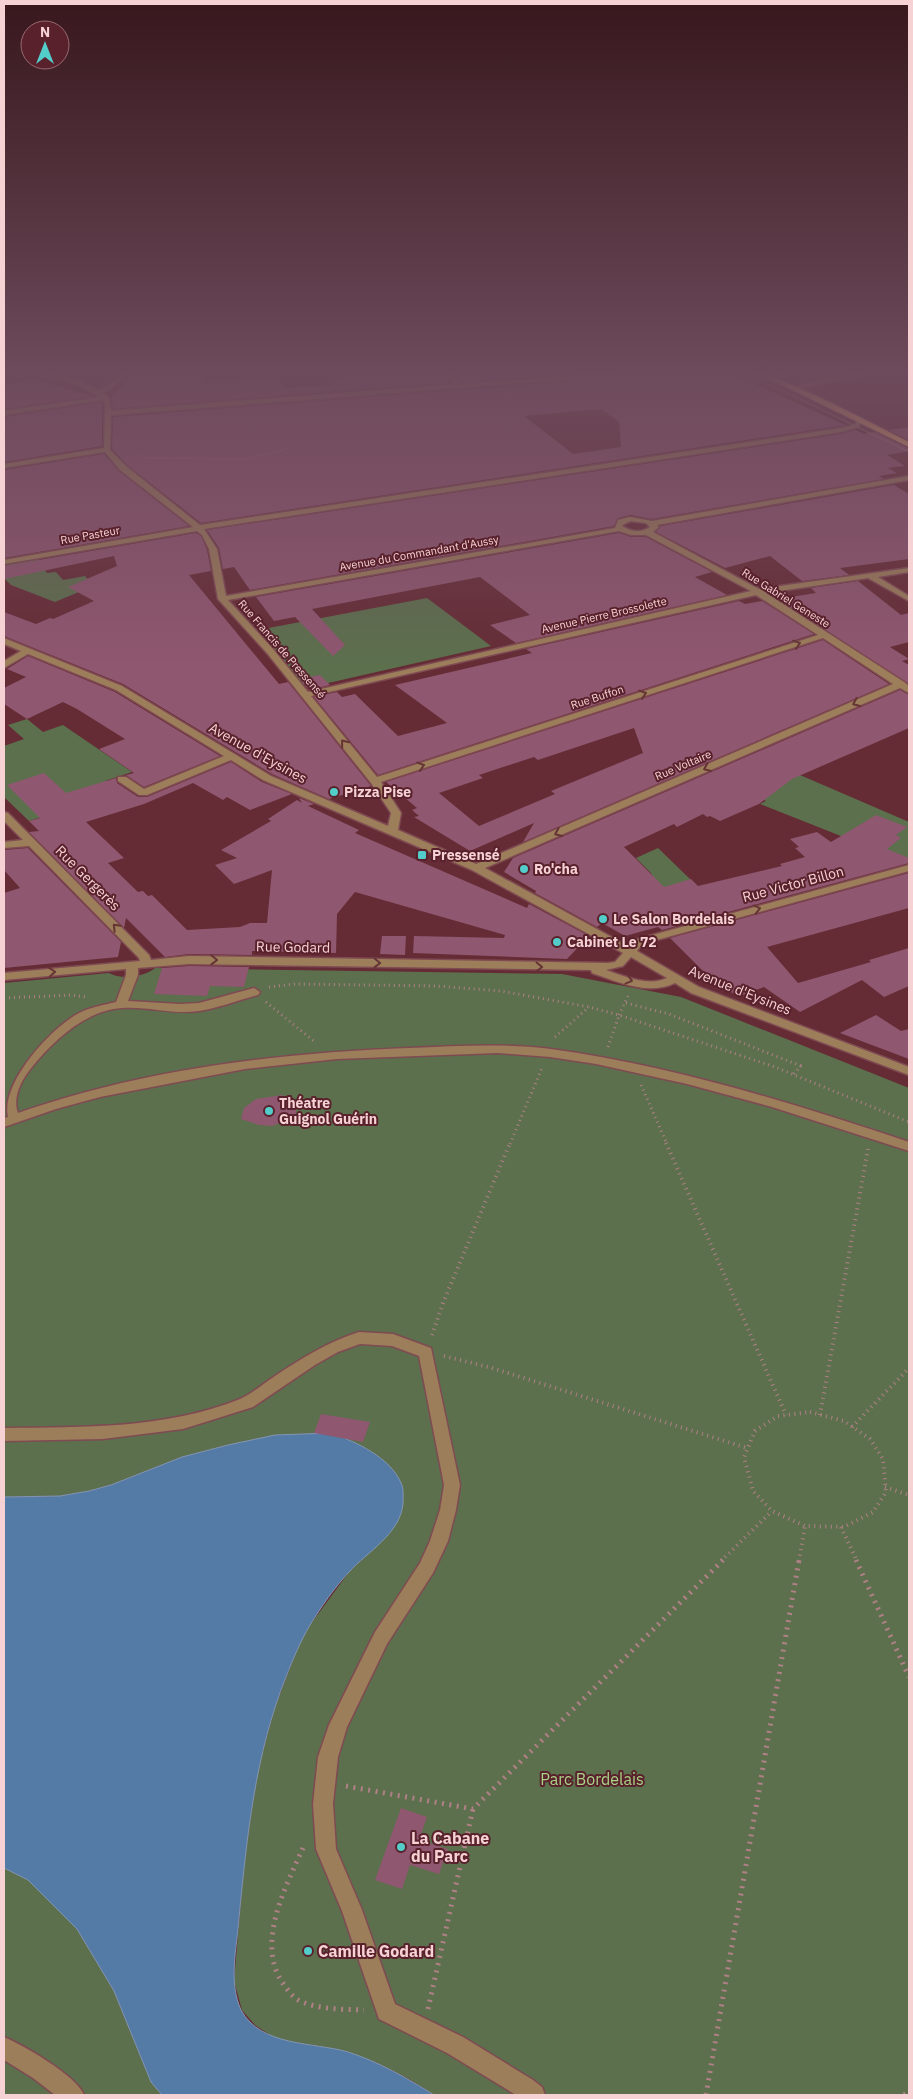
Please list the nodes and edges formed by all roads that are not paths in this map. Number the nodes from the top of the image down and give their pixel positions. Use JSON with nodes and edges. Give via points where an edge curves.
{"nodes":[{"id":1,"x":128,"y":472,"type":"edge"},
{"id":2,"x":565,"y":472,"type":"edge"},
{"id":3,"x":909,"y":478,"type":"edge"},
{"id":4,"x":652,"y":523,"type":"junction"},
{"id":5,"x":198,"y":528,"type":"junction"},
{"id":6,"x":620,"y":529,"type":"junction"},
{"id":7,"x":647,"y":532,"type":"junction"},
{"id":8,"x":4,"y":562,"type":"edge"},
{"id":9,"x":909,"y":570,"type":"edge"},
{"id":10,"x":870,"y":576,"type":"junction"},
{"id":11,"x":758,"y":592,"type":"junction"},
{"id":12,"x":222,"y":599,"type":"junction"},
{"id":13,"x":909,"y":600,"type":"edge"},
{"id":14,"x":825,"y":635,"type":"junction"},
{"id":15,"x":4,"y":642,"type":"edge"},
{"id":16,"x":27,"y":651,"type":"junction"},
{"id":17,"x":4,"y":664,"type":"edge"},
{"id":18,"x":905,"y":687,"type":"edge"},
{"id":19,"x":306,"y":695,"type":"junction"},
{"id":20,"x":230,"y":757,"type":"junction"},
{"id":21,"x":122,"y":779,"type":"dead end"},
{"id":22,"x":375,"y":780,"type":"junction"},
{"id":23,"x":4,"y":815,"type":"edge"},
{"id":24,"x":392,"y":831,"type":"junction"},
{"id":25,"x":32,"y":843,"type":"junction"},
{"id":26,"x":4,"y":844,"type":"edge"},
{"id":27,"x":476,"y":868,"type":"junction"},
{"id":28,"x":909,"y":868,"type":"edge"},
{"id":29,"x":630,"y":952,"type":"junction"},
{"id":30,"x":146,"y":964,"type":"junction"},
{"id":31,"x":132,"y":965,"type":"junction"},
{"id":32,"x":582,"y":968,"type":"junction"},
{"id":33,"x":4,"y":976,"type":"edge"},
{"id":34,"x":675,"y":979,"type":"junction"},
{"id":35,"x":254,"y":992,"type":"road end"},
{"id":36,"x":121,"y":1004,"type":"junction"},
{"id":37,"x":909,"y":1070,"type":"edge"},
{"id":38,"x":9,"y":1120,"type":"edge"},
{"id":39,"x":909,"y":1147,"type":"edge"},
{"id":40,"x":4,"y":1435,"type":"edge"},
{"id":41,"x":4,"y":2048,"type":"edge"},
{"id":42,"x":73,"y":2095,"type":"edge"},
{"id":43,"x":534,"y":2095,"type":"edge"}],
"edges":[{"from":1,"to":5,"type":"street","name":"Rue Francis de Pressensé"},
{"from":2,"to":5,"type":"street","name":"Rue Pasteur"},
{"from":3,"to":4,"type":"street"},
{"from":4,"to":6,"type":"street","via":[[630,520],[618,524]]},
{"from":4,"to":7,"type":"street","via":[[654,529]]},
{"from":5,"to":8,"type":"street","name":"Rue Pasteur"},
{"from":5,"to":12,"type":"street","name":"Rue Francis de Pressensé","via":[[213,549]]},
{"from":6,"to":7,"type":"street"},
{"from":6,"to":12,"type":"street","name":"Avenue du Commandant d'Aussy"},
{"from":7,"to":11,"type":"street","name":"Rue Gabriel Geneste"},
{"from":9,"to":10,"type":"street","name":"Avenue Pierre Brossolette"},
{"from":10,"to":11,"type":"street","name":"Avenue Pierre Brossolette"},
{"from":10,"to":13,"type":"street"},
{"from":11,"to":14,"type":"street","name":"Rue Gabriel Geneste"},
{"from":11,"to":19,"type":"street","name":"Avenue Pierre Brossolette"},
{"from":12,"to":19,"type":"street","name":"Rue Francis de Pressensé"},
{"from":14,"to":18,"type":"street","name":"Rue Gabriel Geneste"},
{"from":22,"to":14,"type":"street","name":"Rue Buffon","one_way":true},
{"from":15,"to":16,"type":"street","name":"Avenue d'Eysines"},
{"from":16,"to":17,"type":"street"},
{"from":16,"to":20,"type":"street","name":"Avenue d'Eysines","via":[[119,688]]},
{"from":18,"to":27,"type":"street","name":"Rue Voltaire","one_way":true},
{"from":22,"to":19,"type":"street","name":"Rue Francis de Pressensé","one_way":true},
{"from":20,"to":21,"type":"street","via":[[143,793]]},
{"from":20,"to":24,"type":"street","name":"Avenue d'Eysines","via":[[267,778]]},
{"from":22,"to":24,"type":"street","name":"Rue Francis de Pressensé","via":[[396,813]]},
{"from":23,"to":25,"type":"street","name":"Rue Gergerès"},
{"from":24,"to":27,"type":"street","name":"Avenue d'Eysines"},
{"from":25,"to":26,"type":"street"},
{"from":30,"to":25,"type":"street","name":"Rue Gergerès","one_way":true,"via":[[146,957]]},
{"from":27,"to":29,"type":"street","name":"Avenue d'Eysines"},
{"from":29,"to":28,"type":"street","name":"Rue Victor Billon","one_way":true,"via":[[638,942]]},
{"from":29,"to":32,"type":"street","name":"Rue Victor Billon","via":[[619,964],[608,968]]},
{"from":29,"to":34,"type":"street","name":"Avenue d'Eysines"},
{"from":30,"to":31,"type":"street","name":"Rue Godard"},
{"from":30,"to":32,"type":"street","name":"Rue Godard","one_way":true,"via":[[188,960]]},
{"from":33,"to":31,"type":"street","name":"Rue Godard","one_way":true},
{"from":31,"to":36,"type":"street","via":[[132,975]]},
{"from":32,"to":34,"type":"street","one_way":true,"via":[[655,985],[666,985]]},
{"from":34,"to":37,"type":"street","name":"Avenue d'Eysines","via":[[716,998]]},
{"from":35,"to":36,"type":"street","via":[[200,1007]]},
{"from":36,"to":38,"type":"street","via":[[82,1017],[62,1030],[27,1062],[14,1084]]},
{"from":38,"to":39,"type":"street","via":[[108,1091],[232,1067],[337,1055],[455,1050],[548,1053],[632,1067],[744,1094]]},
{"from":40,"to":43,"type":"street","via":[[103,1433],[183,1423],[247,1403],[310,1361],[359,1338],[392,1340],[426,1352],[452,1485],[448,1510],[427,1568],[381,1638],[342,1716],[328,1757],[323,1804],[326,1849],[352,1910],[387,2010],[455,2045]]},
{"from":41,"to":42,"type":"street","via":[[41,2070]]}]}
